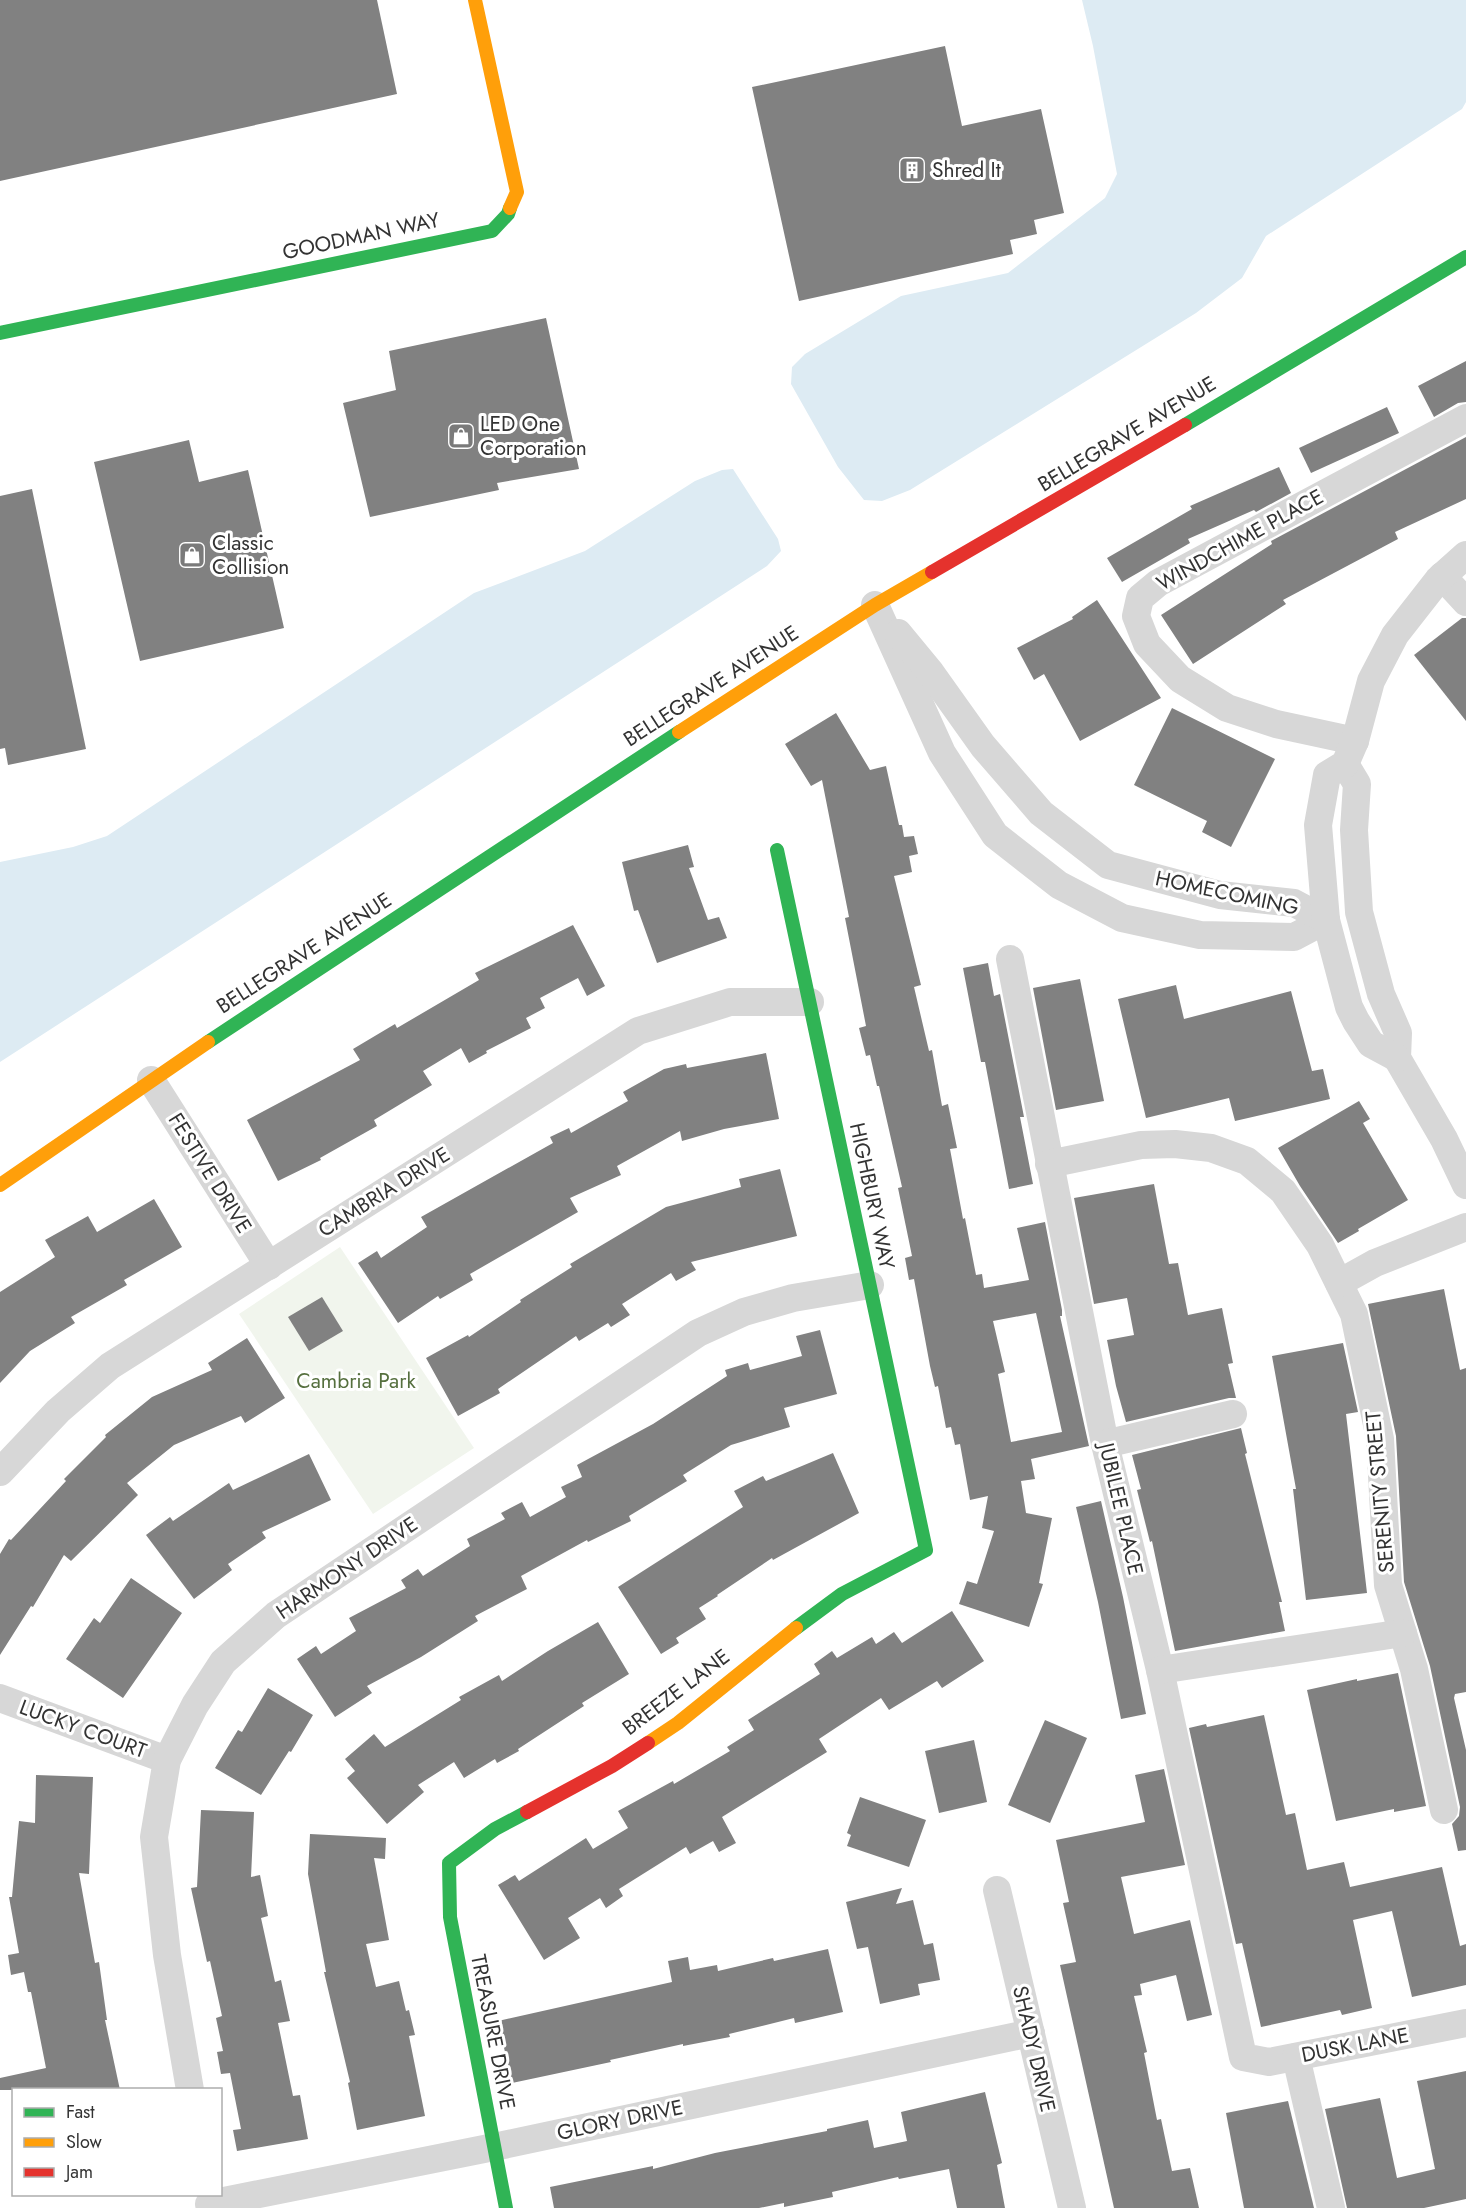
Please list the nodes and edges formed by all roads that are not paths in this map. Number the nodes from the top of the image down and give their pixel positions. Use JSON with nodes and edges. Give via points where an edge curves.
{"nodes":[{"id":1,"x":475,"y":0,"type":"edge"},
{"id":2,"x":1466,"y":257,"type":"edge"},
{"id":3,"x":0,"y":333,"type":"edge"},
{"id":4,"x":1466,"y":418,"type":"edge"},
{"id":5,"x":1466,"y":555,"type":"edge"},
{"id":6,"x":1442,"y":576,"type":"junction"},
{"id":7,"x":1466,"y":602,"type":"edge"},
{"id":8,"x":875,"y":605,"type":"junction"},
{"id":9,"x":1350,"y":753,"type":"junction"},
{"id":10,"x":777,"y":850,"type":"dead end"},
{"id":11,"x":1105,"y":861,"type":"junction"},
{"id":12,"x":1083,"y":898,"type":"junction"},
{"id":13,"x":1326,"y":920,"type":"junction"},
{"id":14,"x":1010,"y":959,"type":"dead end"},
{"id":15,"x":810,"y":1002,"type":"junction"},
{"id":16,"x":1397,"y":1058,"type":"junction"},
{"id":17,"x":151,"y":1080,"type":"junction"},
{"id":18,"x":1049,"y":1164,"type":"junction"},
{"id":19,"x":0,"y":1185,"type":"edge"},
{"id":20,"x":1466,"y":1185,"type":"edge"},
{"id":21,"x":1466,"y":1227,"type":"edge"},
{"id":22,"x":269,"y":1266,"type":"junction"},
{"id":23,"x":1339,"y":1283,"type":"junction"},
{"id":24,"x":870,"y":1285,"type":"junction"},
{"id":25,"x":1233,"y":1414,"type":"dead end"},
{"id":26,"x":1105,"y":1444,"type":"junction"},
{"id":27,"x":0,"y":1472,"type":"edge"},
{"id":28,"x":926,"y":1550,"type":"joint"},
{"id":29,"x":1403,"y":1633,"type":"junction"},
{"id":30,"x":1160,"y":1670,"type":"junction"},
{"id":31,"x":0,"y":1698,"type":"edge"},
{"id":32,"x":167,"y":1760,"type":"junction"},
{"id":33,"x":1444,"y":1810,"type":"dead end"},
{"id":34,"x":449,"y":1863,"type":"joint"},
{"id":35,"x":997,"y":1890,"type":"dead end"},
{"id":36,"x":1466,"y":2023,"type":"edge"},
{"id":37,"x":1030,"y":2033,"type":"junction"},
{"id":38,"x":1243,"y":2057,"type":"joint"},
{"id":39,"x":1296,"y":2057,"type":"junction"},
{"id":40,"x":190,"y":2088,"type":"edge"},
{"id":41,"x":494,"y":2147,"type":"junction"},
{"id":42,"x":209,"y":2202,"type":"edge"},
{"id":43,"x":506,"y":2208,"type":"edge"},
{"id":44,"x":1072,"y":2208,"type":"edge"},
{"id":45,"x":1331,"y":2208,"type":"edge"}],
"edges":[{"from":1,"to":3,"type":"street","name":"GOODMAN WAY","via":[[517,192],[508,214],[492,231]]},
{"from":2,"to":8,"type":"street","name":"BELLEGRAVE AVENUE"},
{"from":4,"to":9,"type":"street","name":"WINDCHIME PLACE","via":[[1158,583],[1140,598],[1136,616],[1147,645],[1180,679],[1227,708]]},
{"from":5,"to":6,"type":"street"},
{"from":6,"to":7,"type":"street"},
{"from":6,"to":9,"type":"street","via":[[1395,635],[1371,681]]},
{"from":8,"to":11,"type":"street","name":"HOMECOMING","via":[[931,673],[983,746],[1041,813]]},
{"from":8,"to":12,"type":"street","name":"HOMECOMING","via":[[942,753],[995,835],[1059,885]]},
{"from":8,"to":17,"type":"street","name":"BELLEGRAVE AVENUE"},
{"from":9,"to":13,"type":"street","via":[[1327,776],[1318,825]]},
{"from":9,"to":16,"type":"street","via":[[1357,784],[1354,830],[1359,912],[1381,994],[1398,1033]]},
{"from":10,"to":15,"type":"street","name":"HIGHBURY WAY"},
{"from":11,"to":12,"type":"street"},
{"from":11,"to":13,"type":"street","name":"HOMECOMING","via":[[1220,896],[1294,903]]},
{"from":12,"to":13,"type":"street","name":"HOMECOMING","via":[[1122,918],[1200,935],[1294,937]]},
{"from":13,"to":16,"type":"street","via":[[1356,1021],[1371,1044]]},
{"from":14,"to":18,"type":"street","name":"JUBILEE PLACE"},
{"from":15,"to":22,"type":"street","name":"CAMBRIA DRIVE","via":[[730,1002],[638,1031]]},
{"from":15,"to":24,"type":"street","name":"HIGHBURY WAY"},
{"from":16,"to":20,"type":"street"},
{"from":17,"to":19,"type":"street","name":"BELLEGRAVE AVENUE"},
{"from":17,"to":22,"type":"street","name":"FESTIVE DRIVE"},
{"from":18,"to":23,"type":"street","name":"SERENITY STREET","via":[[1142,1145],[1175,1144],[1211,1148],[1247,1161],[1283,1191],[1320,1245]]},
{"from":18,"to":26,"type":"street","name":"JUBILEE PLACE"},
{"from":21,"to":23,"type":"street","via":[[1375,1263]]},
{"from":22,"to":27,"type":"street","name":"CAMBRIA DRIVE","via":[[111,1366],[58,1411]]},
{"from":23,"to":29,"type":"street","name":"SERENITY STREET","via":[[1354,1314],[1380,1439],[1388,1585]]},
{"from":24,"to":28,"type":"street","name":"HIGHBURY WAY"},
{"from":24,"to":32,"type":"street","name":"HARMONY DRIVE","via":[[793,1298],[744,1312],[698,1333],[276,1615],[223,1662]]},
{"from":25,"to":26,"type":"street"},
{"from":26,"to":30,"type":"street","name":"JUBILEE PLACE"},
{"from":28,"to":34,"type":"street","name":"BREEZE LANE","via":[[842,1594],[772,1645],[678,1723],[612,1766],[495,1829]]},
{"from":29,"to":30,"type":"street"},
{"from":29,"to":33,"type":"street","name":"SERENITY STREET"},
{"from":30,"to":38,"type":"street","name":"JUBILEE PLACE"},
{"from":31,"to":32,"type":"street","name":"LUCKY COURT"},
{"from":32,"to":40,"type":"street","name":"HARMONY DRIVE","via":[[154,1837],[167,1955]]},
{"from":34,"to":41,"type":"street","name":"TREASURE DRIVE","via":[[450,1917]]},
{"from":35,"to":37,"type":"street","name":"SHADY DRIVE"},
{"from":36,"to":39,"type":"street","name":"DUSK LANE"},
{"from":37,"to":41,"type":"street","name":"GLORY DRIVE"},
{"from":37,"to":44,"type":"street","name":"SHADY DRIVE"},
{"from":38,"to":39,"type":"street","name":"DUSK LANE","via":[[1269,2062]]},
{"from":39,"to":45,"type":"street"},
{"from":41,"to":42,"type":"street","name":"GLORY DRIVE"},
{"from":41,"to":43,"type":"street","name":"TREASURE DRIVE"}]}
